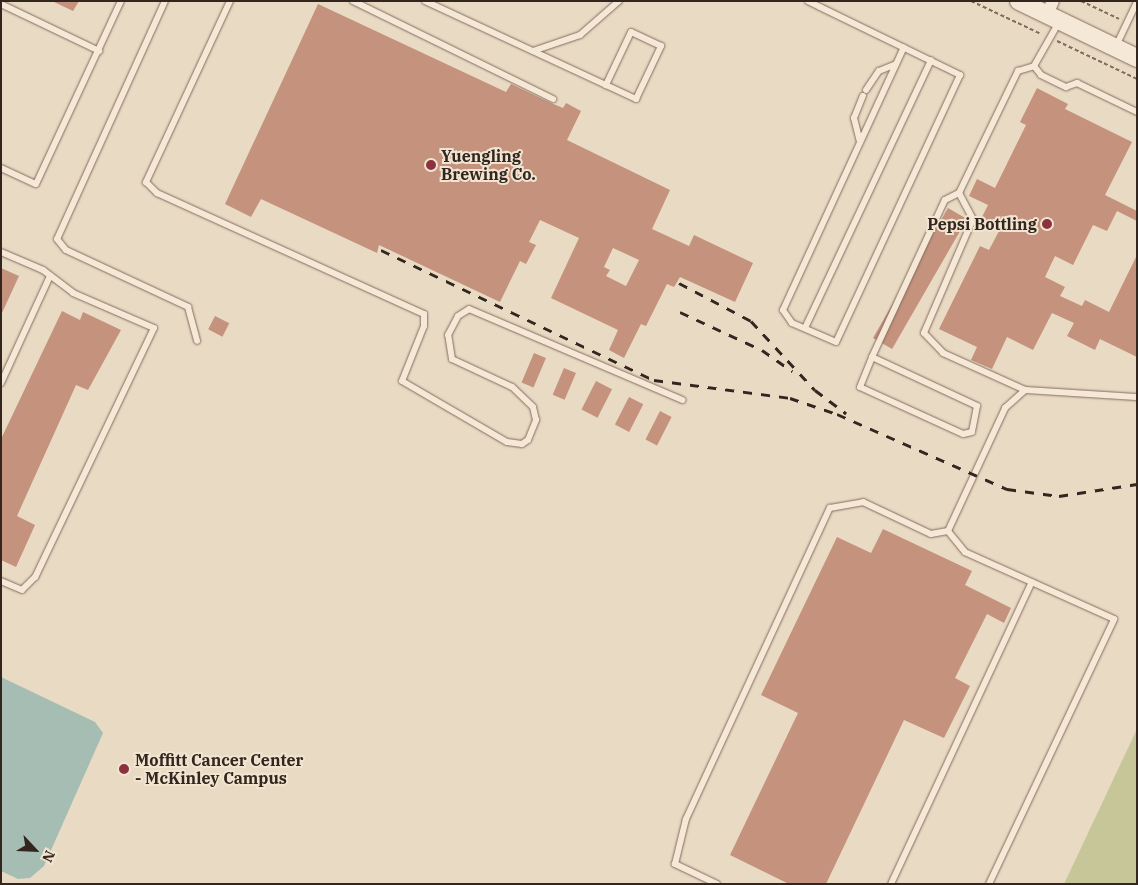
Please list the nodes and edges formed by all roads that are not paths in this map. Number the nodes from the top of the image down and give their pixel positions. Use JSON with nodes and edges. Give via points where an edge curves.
{"nodes":[{"id":1,"x":121,"y":1,"type":"edge"},
{"id":2,"x":165,"y":1,"type":"edge"},
{"id":3,"x":230,"y":1,"type":"edge"},
{"id":4,"x":353,"y":1,"type":"edge"},
{"id":5,"x":425,"y":1,"type":"edge"},
{"id":6,"x":619,"y":1,"type":"edge"},
{"id":7,"x":808,"y":1,"type":"edge"},
{"id":8,"x":1020,"y":2,"type":"edge"},
{"id":9,"x":1137,"y":2,"type":"edge"},
{"id":10,"x":1,"y":4,"type":"edge"},
{"id":11,"x":1053,"y":12,"type":"edge"},
{"id":12,"x":904,"y":47,"type":"junction"},
{"id":13,"x":1116,"y":48,"type":"junction"},
{"id":14,"x":533,"y":51,"type":"junction"},
{"id":15,"x":99,"y":52,"type":"junction"},
{"id":16,"x":1137,"y":58,"type":"edge"},
{"id":17,"x":931,"y":60,"type":"junction"},
{"id":18,"x":896,"y":64,"type":"junction"},
{"id":19,"x":1034,"y":66,"type":"junction"},
{"id":20,"x":606,"y":85,"type":"junction"},
{"id":21,"x":553,"y":99,"type":"dead end"},
{"id":22,"x":1137,"y":112,"type":"edge"},
{"id":23,"x":860,"y":142,"type":"junction"},
{"id":24,"x":1,"y":168,"type":"edge"},
{"id":25,"x":959,"y":193,"type":"junction"},
{"id":26,"x":1,"y":252,"type":"edge"},
{"id":27,"x":50,"y":276,"type":"junction"},
{"id":28,"x":805,"y":328,"type":"junction"},
{"id":29,"x":197,"y":341,"type":"dead end"},
{"id":30,"x":872,"y":357,"type":"junction"},
{"id":31,"x":1,"y":383,"type":"edge"},
{"id":32,"x":1025,"y":390,"type":"junction"},
{"id":33,"x":1137,"y":397,"type":"edge"},
{"id":34,"x":682,"y":400,"type":"dead end"},
{"id":35,"x":948,"y":531,"type":"junction"},
{"id":36,"x":1,"y":581,"type":"edge"},
{"id":37,"x":1032,"y":582,"type":"junction"},
{"id":38,"x":717,"y":884,"type":"edge"},
{"id":39,"x":890,"y":884,"type":"edge"},
{"id":40,"x":989,"y":884,"type":"edge"}],
"edges":[{"from":1,"to":15,"type":"lane"},
{"from":2,"to":29,"type":"lane","via":[[56,239],[66,250],[188,307]]},
{"from":3,"to":34,"type":"lane","via":[[146,182],[157,193],[424,314],[424,326],[402,381],[507,442],[522,444],[528,440],[536,420],[533,407],[512,387],[452,359],[448,335],[458,316],[469,309]]},
{"from":4,"to":21,"type":"lane"},
{"from":5,"to":14,"type":"lane"},
{"from":6,"to":14,"type":"lane","via":[[580,36]]},
{"from":7,"to":12,"type":"lane"},
{"from":8,"to":11,"type":"main road"},
{"from":9,"to":13,"type":"lane"},
{"from":10,"to":15,"type":"lane"},
{"from":11,"to":13,"type":"main road"},
{"from":11,"to":19,"type":"lane"},
{"from":12,"to":17,"type":"lane"},
{"from":12,"to":18,"type":"lane"},
{"from":13,"to":16,"type":"main road"},
{"from":14,"to":20,"type":"lane"},
{"from":15,"to":24,"type":"lane","via":[[36,184]]},
{"from":17,"to":28,"type":"lane"},
{"from":17,"to":28,"type":"lane","via":[[960,75],[836,342]]},
{"from":18,"to":23,"type":"lane"},
{"from":18,"to":23,"type":"lane","via":[[879,72],[864,93],[854,118]]},
{"from":19,"to":22,"type":"lane","via":[[1041,75],[1066,87],[1078,83]]},
{"from":19,"to":25,"type":"lane","via":[[1018,71]]},
{"from":20,"to":20,"type":"lane","via":[[636,99],[661,46],[631,32]]},
{"from":23,"to":28,"type":"lane","via":[[783,310],[792,323]]},
{"from":25,"to":30,"type":"lane","via":[[945,200]]},
{"from":25,"to":32,"type":"lane","via":[[973,219],[924,333],[943,353]]},
{"from":26,"to":27,"type":"lane"},
{"from":27,"to":31,"type":"lane"},
{"from":27,"to":36,"type":"lane","via":[[73,293],[154,328],[35,577],[22,590]]},
{"from":30,"to":30,"type":"lane","via":[[860,383],[864,390],[963,434],[972,432],[977,406]]},
{"from":32,"to":33,"type":"lane"},
{"from":32,"to":35,"type":"lane","via":[[1005,408]]},
{"from":35,"to":37,"type":"lane","via":[[965,552]]},
{"from":35,"to":38,"type":"lane","via":[[931,534],[863,502],[830,508],[686,819],[674,864]]},
{"from":37,"to":39,"type":"lane"},
{"from":37,"to":40,"type":"lane","via":[[1114,619]]}]}
